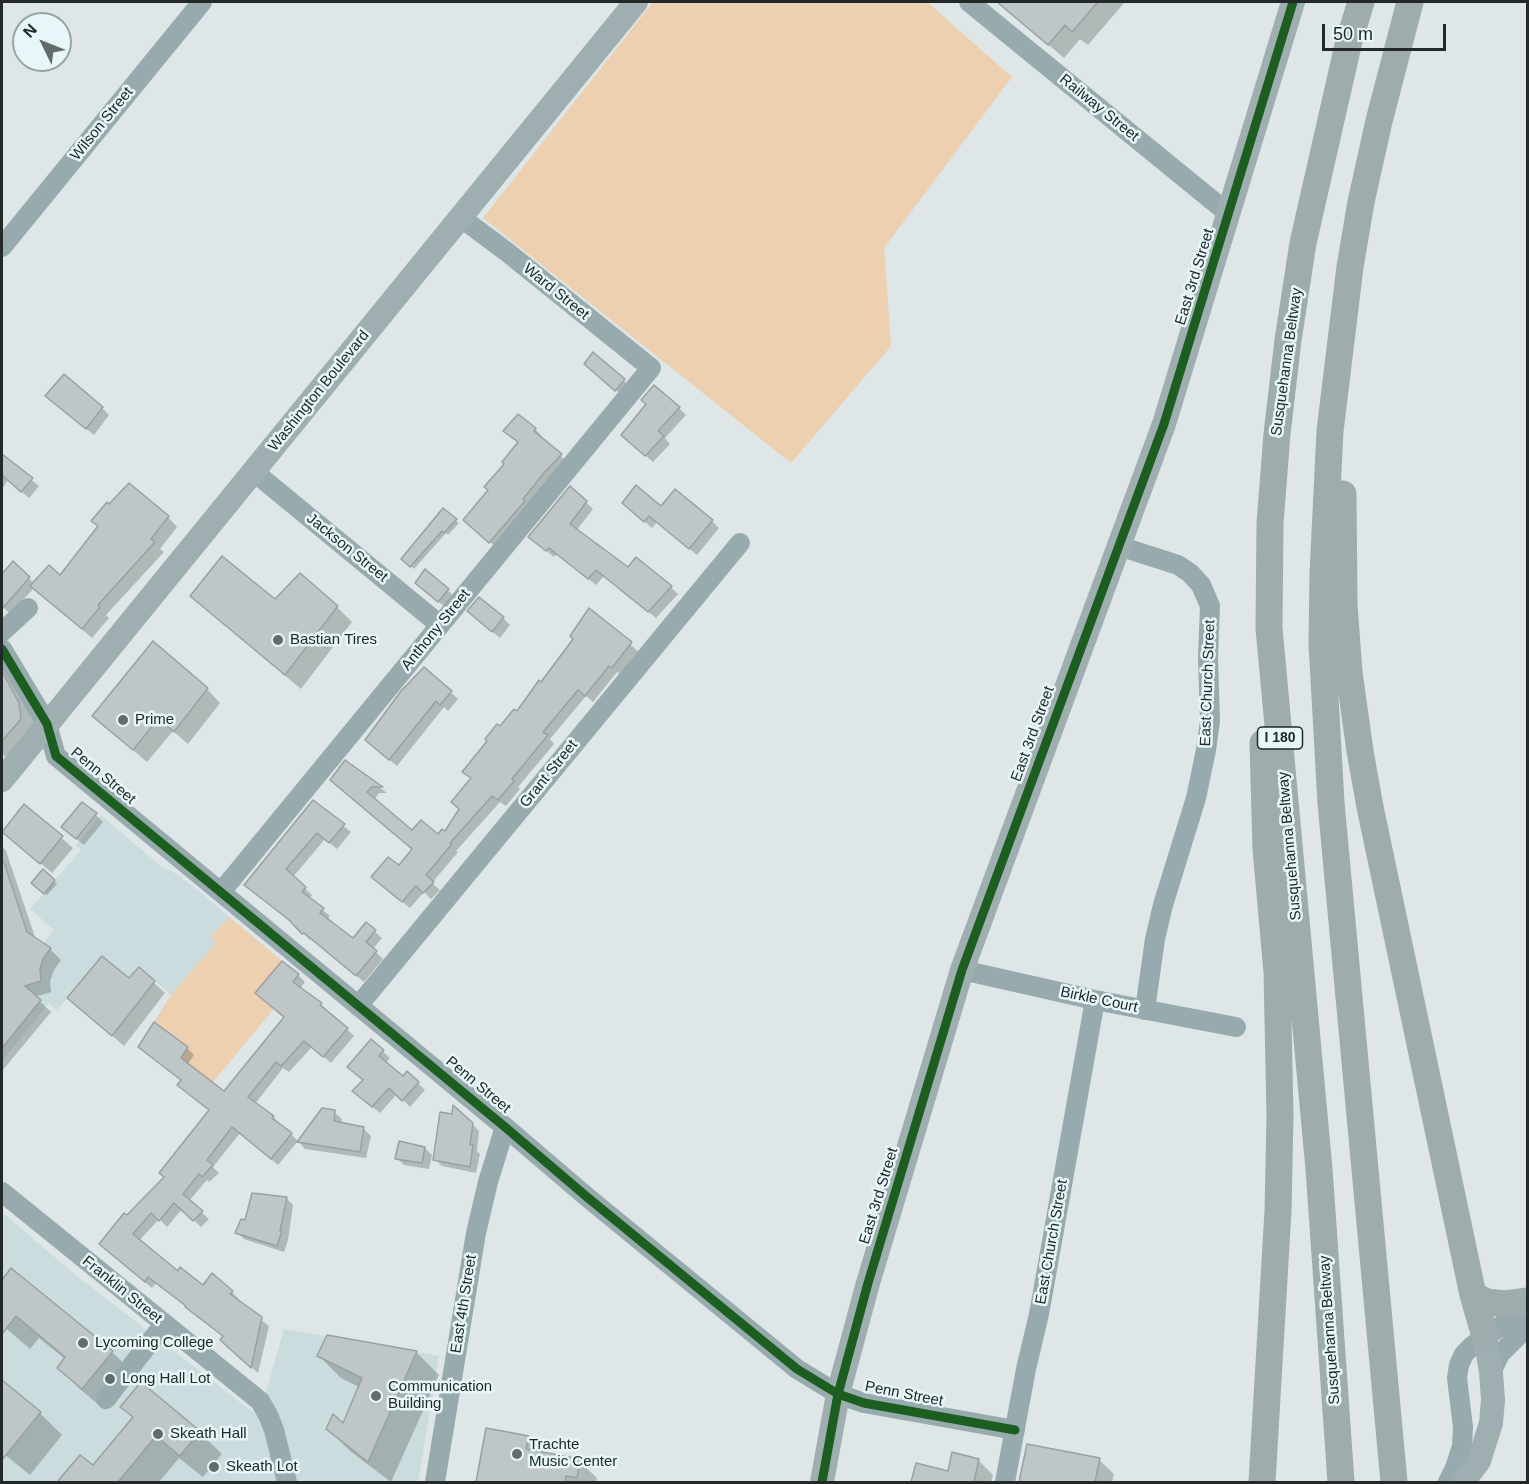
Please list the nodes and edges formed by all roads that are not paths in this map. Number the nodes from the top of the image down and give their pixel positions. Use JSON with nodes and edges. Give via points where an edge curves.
{"nodes":[{"id":1,"x":202,"y":2,"type":"edge"},
{"id":2,"x":636,"y":2,"type":"edge"},
{"id":3,"x":969,"y":2,"type":"edge"},
{"id":4,"x":1293,"y":2,"type":"edge"},
{"id":5,"x":1361,"y":2,"type":"edge"},
{"id":6,"x":1410,"y":2,"type":"edge"},
{"id":7,"x":1361,"y":202,"type":"junction"},
{"id":8,"x":1229,"y":214,"type":"junction"},
{"id":9,"x":460,"y":217,"type":"junction"},
{"id":10,"x":2,"y":247,"type":"edge"},
{"id":11,"x":651,"y":368,"type":"joint"},
{"id":12,"x":253,"y":471,"type":"junction"},
{"id":13,"x":740,"y":543,"type":"dead end"},
{"id":14,"x":1119,"y":546,"type":"junction"},
{"id":15,"x":28,"y":608,"type":"dead end"},
{"id":16,"x":440,"y":625,"type":"junction"},
{"id":17,"x":1269,"y":628,"type":"junction"},
{"id":18,"x":2,"y":632,"type":"edge"},
{"id":19,"x":2,"y":649,"type":"edge"},
{"id":20,"x":47,"y":724,"type":"junction"},
{"id":21,"x":2,"y":780,"type":"edge"},
{"id":22,"x":221,"y":892,"type":"junction"},
{"id":23,"x":962,"y":970,"type":"junction"},
{"id":24,"x":1095,"y":1000,"type":"junction"},
{"id":25,"x":358,"y":1006,"type":"junction"},
{"id":26,"x":1145,"y":1010,"type":"junction"},
{"id":27,"x":1236,"y":1028,"type":"dead end"},
{"id":28,"x":505,"y":1127,"type":"junction"},
{"id":29,"x":2,"y":1192,"type":"edge"},
{"id":30,"x":1473,"y":1295,"type":"junction"},
{"id":31,"x":1527,"y":1302,"type":"edge"},
{"id":32,"x":164,"y":1324,"type":"junction"},
{"id":33,"x":1527,"y":1326,"type":"edge"},
{"id":34,"x":1485,"y":1336,"type":"junction"},
{"id":35,"x":1491,"y":1372,"type":"junction"},
{"id":36,"x":838,"y":1394,"type":"junction"},
{"id":37,"x":106,"y":1399,"type":"dead end"},
{"id":38,"x":1015,"y":1430,"type":"junction"},
{"id":39,"x":288,"y":1482,"type":"edge"},
{"id":40,"x":435,"y":1482,"type":"edge"},
{"id":41,"x":822,"y":1482,"type":"edge"},
{"id":42,"x":1005,"y":1482,"type":"edge"},
{"id":43,"x":1262,"y":1482,"type":"edge"},
{"id":44,"x":1341,"y":1482,"type":"edge"},
{"id":45,"x":1394,"y":1482,"type":"edge"},
{"id":46,"x":1448,"y":1482,"type":"edge"},
{"id":47,"x":1463,"y":1482,"type":"edge"}],
"edges":[{"from":1,"to":10,"type":"street","name":"Wilson Street"},
{"from":2,"to":9,"type":"main road","name":"Washington Boulevard"},
{"from":3,"to":8,"type":"street","name":"Railway Street"},
{"from":4,"to":8,"type":"main road","name":"East 3rd Street"},
{"from":5,"to":17,"type":"highway","name":"Susquehanna Beltway","number":"I 180","via":[[1303,243],[1288,340],[1270,523]]},
{"from":6,"to":7,"type":"highway"},
{"from":7,"to":30,"type":"highway","via":[[1343,498],[1349,672],[1370,807]]},
{"from":7,"to":45,"type":"highway","via":[[1330,431],[1322,644],[1339,895]]},
{"from":8,"to":14,"type":"main road","name":"East 3rd Street","via":[[1164,424]]},
{"from":9,"to":11,"type":"street","name":"Ward Street"},
{"from":9,"to":12,"type":"main road","name":"Washington Boulevard"},
{"from":11,"to":16,"type":"street","name":"Anthony Street"},
{"from":12,"to":16,"type":"street","name":"Jackson Street"},
{"from":12,"to":20,"type":"main road","name":"Washington Boulevard"},
{"from":13,"to":25,"type":"street","name":"Grant Street"},
{"from":14,"to":23,"type":"main road","name":"East 3rd Street"},
{"from":14,"to":26,"type":"street","name":"East Church Street","via":[[1178,565],[1190,573],[1208,600],[1211,623],[1206,750],[1155,939]]},
{"from":15,"to":18,"type":"street"},
{"from":16,"to":22,"type":"street","name":"Anthony Street"},
{"from":17,"to":43,"type":"highway","via":[[1263,727],[1266,849],[1277,972],[1280,1116]]},
{"from":17,"to":44,"type":"highway","name":"Susquehanna Beltway","number":"I 180","via":[[1319,1169]]},
{"from":19,"to":20,"type":"street","name":"Penn Street"},
{"from":20,"to":21,"type":"main road","name":"Washington Boulevard"},
{"from":20,"to":22,"type":"street","name":"Penn Street","via":[[56,756]]},
{"from":22,"to":25,"type":"street","name":"Penn Street"},
{"from":23,"to":24,"type":"street","name":"Birkle Court"},
{"from":23,"to":36,"type":"main road","name":"East 3rd Street"},
{"from":24,"to":26,"type":"street","name":"Birkle Court"},
{"from":24,"to":38,"type":"street","name":"East Church Street"},
{"from":25,"to":28,"type":"street","name":"Penn Street"},
{"from":26,"to":27,"type":"street","name":"Birkle Court"},
{"from":28,"to":36,"type":"street","name":"Penn Street","via":[[797,1369]]},
{"from":28,"to":40,"type":"street","name":"East 4th Street","via":[[476,1233]]},
{"from":29,"to":32,"type":"street","name":"Franklin Street"},
{"from":30,"to":31,"type":"highway","via":[[1487,1302]]},
{"from":30,"to":34,"type":"highway"},
{"from":31,"to":34,"type":"street","via":[[1511,1319]]},
{"from":32,"to":37,"type":"street"},
{"from":32,"to":39,"type":"street","name":"Franklin Street","via":[[260,1401],[274,1430]]},
{"from":33,"to":35,"type":"street","via":[[1500,1354]]},
{"from":34,"to":35,"type":"main road"},
{"from":34,"to":46,"type":"street","via":[[1464,1354],[1459,1365],[1462,1446]]},
{"from":35,"to":47,"type":"main road","via":[[1493,1400],[1486,1444],[1473,1472]]},
{"from":36,"to":38,"type":"street","name":"Penn Street","via":[[864,1403]]},
{"from":36,"to":41,"type":"main road","name":"East 3rd Street"},
{"from":38,"to":42,"type":"street","name":"East Church Street"}]}
